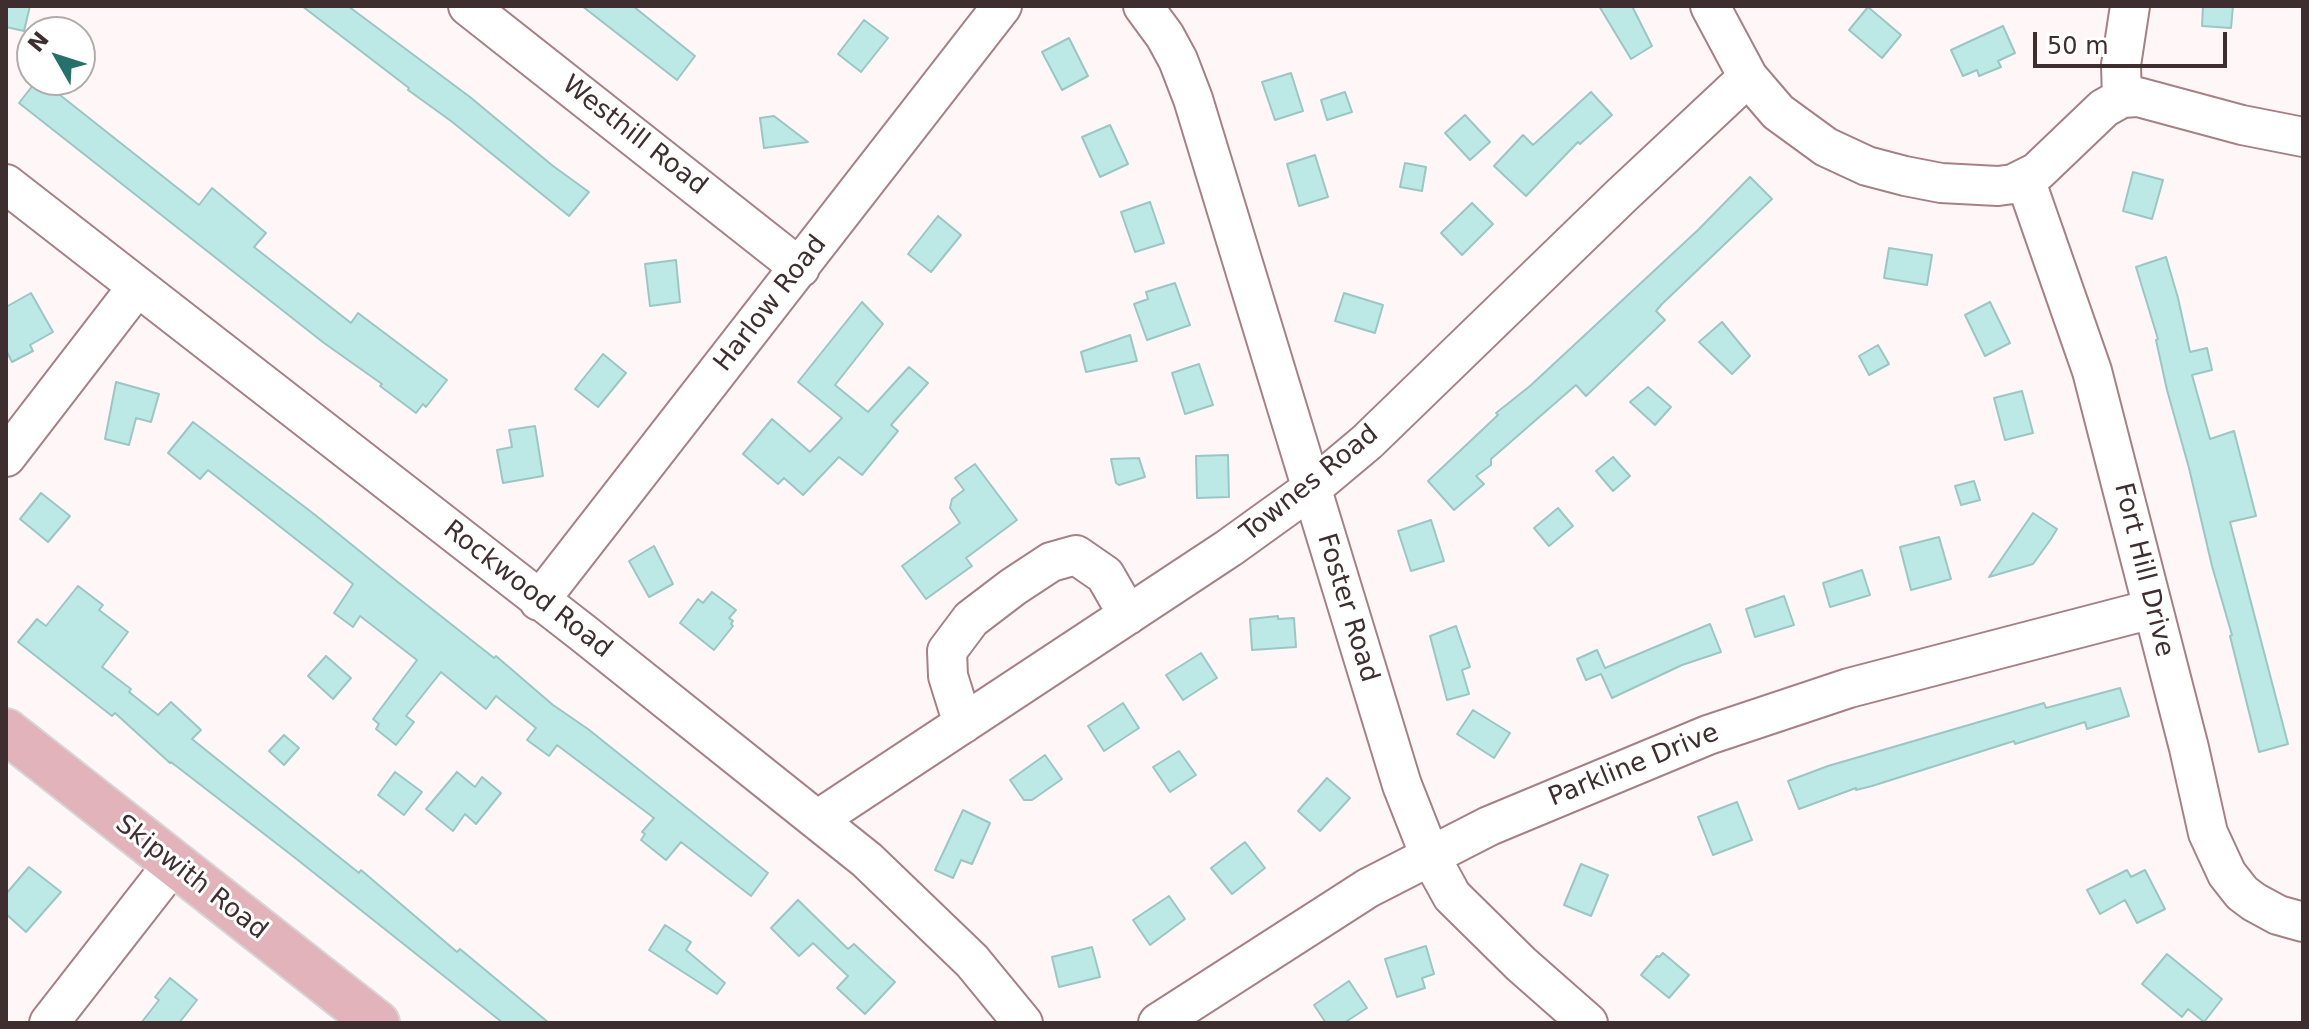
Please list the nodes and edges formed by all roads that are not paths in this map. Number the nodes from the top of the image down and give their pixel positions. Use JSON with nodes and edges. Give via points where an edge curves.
{"nodes":[{"id":1,"x":468,"y":6,"type":"edge"},
{"id":2,"x":1002,"y":6,"type":"edge"},
{"id":3,"x":1143,"y":6,"type":"edge"},
{"id":4,"x":1710,"y":6,"type":"edge"},
{"id":5,"x":2130,"y":6,"type":"edge"},
{"id":6,"x":1748,"y":77,"type":"junction"},
{"id":7,"x":2122,"y":98,"type":"junction"},
{"id":8,"x":2303,"y":137,"type":"edge"},
{"id":9,"x":2025,"y":179,"type":"junction"},
{"id":10,"x":6,"y":184,"type":"edge"},
{"id":11,"x":800,"y":268,"type":"junction"},
{"id":12,"x":137,"y":287,"type":"junction"},
{"id":13,"x":6,"y":457,"type":"edge"},
{"id":14,"x":1311,"y":489,"type":"junction"},
{"id":15,"x":539,"y":601,"type":"junction"},
{"id":16,"x":2152,"y":609,"type":"junction"},
{"id":17,"x":1128,"y":615,"type":"junction"},
{"id":18,"x":963,"y":724,"type":"junction"},
{"id":19,"x":6,"y":731,"type":"edge"},
{"id":20,"x":817,"y":820,"type":"junction"},
{"id":21,"x":1430,"y":856,"type":"junction"},
{"id":22,"x":173,"y":864,"type":"junction"},
{"id":23,"x":2303,"y":922,"type":"edge"},
{"id":24,"x":49,"y":1023,"type":"edge"},
{"id":25,"x":377,"y":1023,"type":"edge"},
{"id":26,"x":1023,"y":1023,"type":"edge"},
{"id":27,"x":1158,"y":1023,"type":"edge"},
{"id":28,"x":1588,"y":1023,"type":"edge"}],
"edges":[{"from":1,"to":11,"type":"street","name":"Westhill Road"},
{"from":2,"to":11,"type":"street","name":"Harlow Road"},
{"from":3,"to":14,"type":"street","name":"Foster Road","via":[[1172,48],[1193,99]]},
{"from":4,"to":6,"type":"street"},
{"from":5,"to":7,"type":"street"},
{"from":6,"to":9,"type":"street","via":[[1807,136],[1867,166],[1941,183],[1998,186]]},
{"from":6,"to":14,"type":"street","name":"Townes Road","via":[[1367,442]]},
{"from":7,"to":8,"type":"street","via":[[2138,97]]},
{"from":7,"to":9,"type":"street"},
{"from":9,"to":16,"type":"street","name":"Fort Hill Drive","via":[[2092,371]]},
{"from":10,"to":12,"type":"street","name":"Rockwood Road"},
{"from":11,"to":15,"type":"street","name":"Harlow Road"},
{"from":12,"to":13,"type":"street"},
{"from":12,"to":15,"type":"street","name":"Rockwood Road"},
{"from":14,"to":17,"type":"street","name":"Townes Road"},
{"from":14,"to":21,"type":"street","name":"Foster Road","via":[[1402,785]]},
{"from":15,"to":20,"type":"street","name":"Rockwood Road"},
{"from":16,"to":21,"type":"street","name":"Parkline Drive","via":[[1849,688],[1708,735]]},
{"from":16,"to":23,"type":"street","name":"Fort Hill Drive","via":[[2216,854],[2254,902]]},
{"from":17,"to":18,"type":"street","name":"Townes Road"},
{"from":17,"to":18,"type":"street","via":[[1105,575],[1076,555],[1051,562],[1013,587],[971,619],[947,651],[948,676]]},
{"from":18,"to":20,"type":"street","name":"Townes Road"},
{"from":19,"to":22,"type":"main road","name":"Skipwith Road"},
{"from":20,"to":26,"type":"street","name":"Rockwood Road","via":[[936,924]]},
{"from":21,"to":27,"type":"street","name":"Parkline Drive","via":[[1368,888]]},
{"from":21,"to":28,"type":"street","name":"Foster Road","via":[[1452,896]]},
{"from":22,"to":24,"type":"street"},
{"from":22,"to":25,"type":"main road","name":"Skipwith Road"}]}
